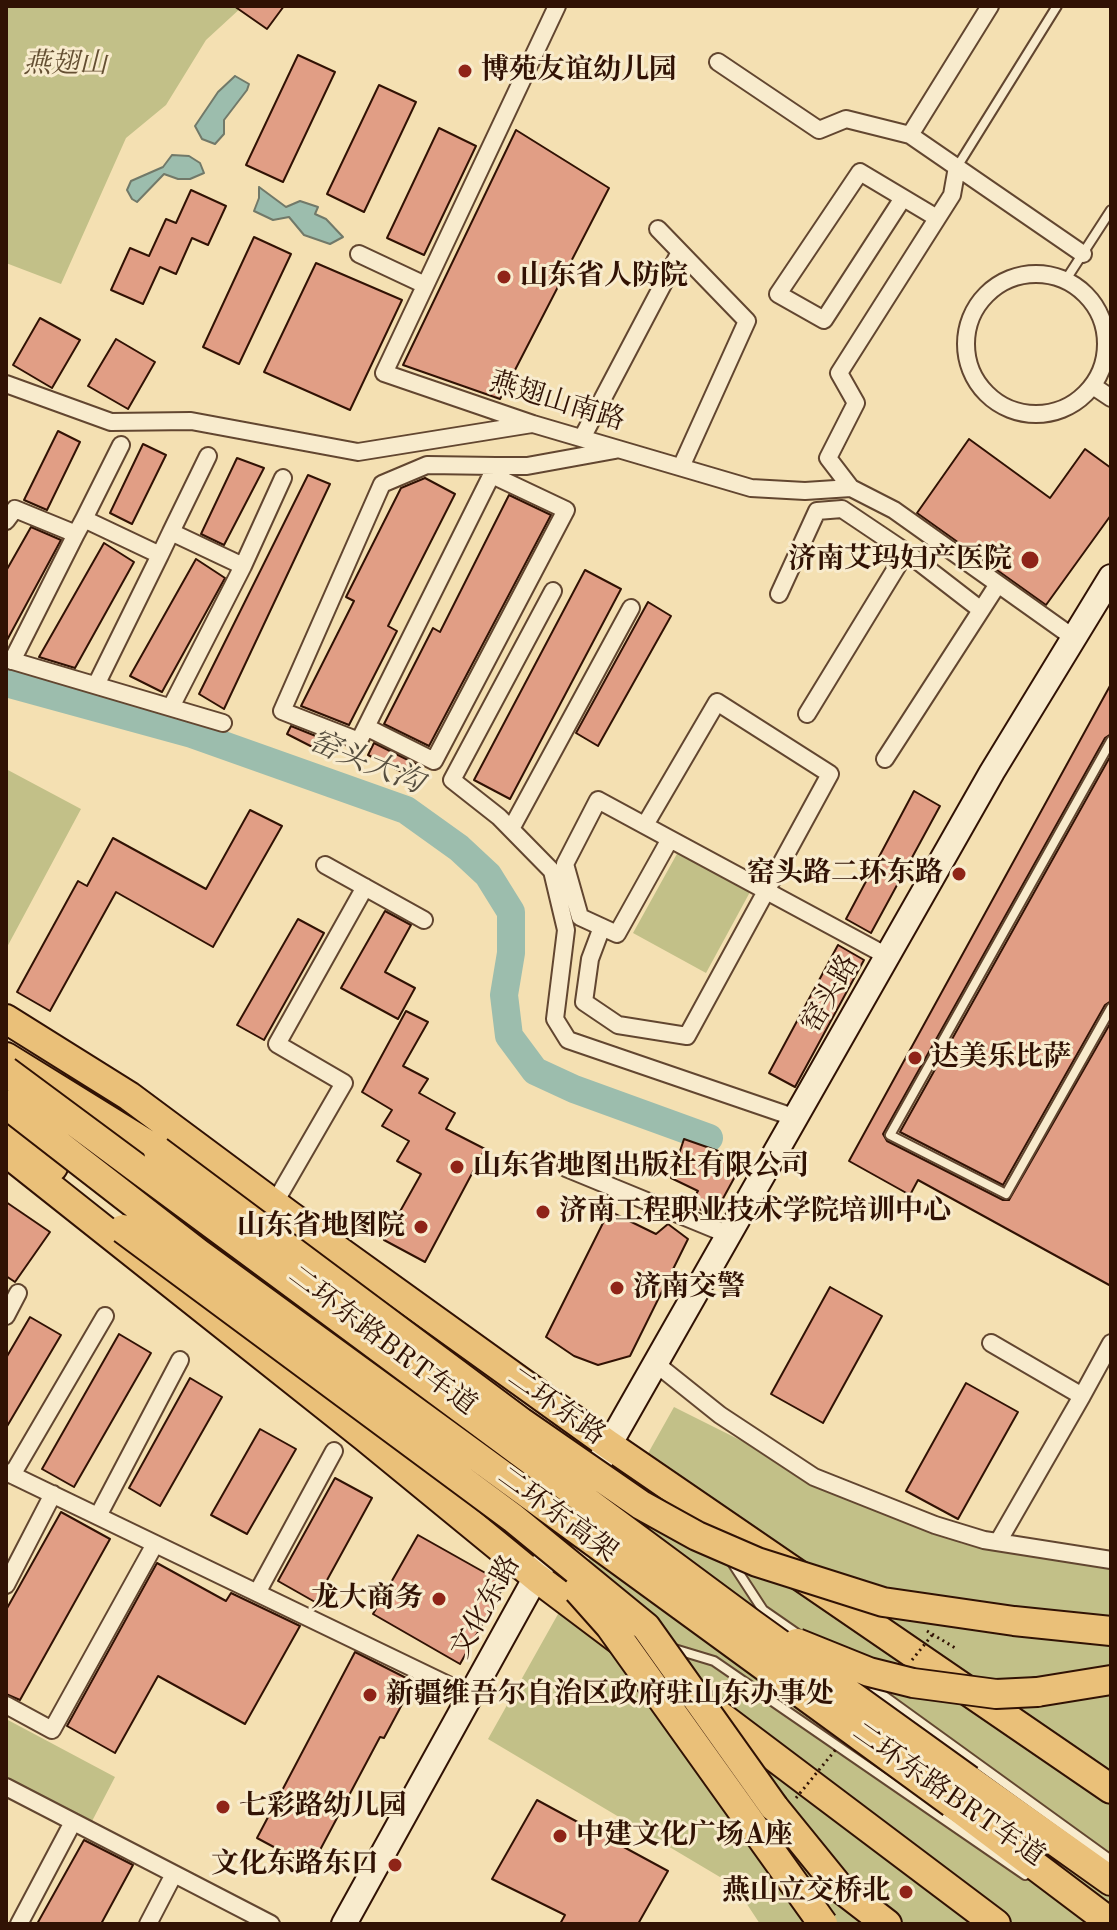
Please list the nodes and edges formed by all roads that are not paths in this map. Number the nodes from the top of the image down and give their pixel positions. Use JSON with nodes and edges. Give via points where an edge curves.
{"nodes":[{"id":1,"x":557,"y":6,"type":"edge"},
{"id":2,"x":990,"y":6,"type":"edge"},
{"id":3,"x":1057,"y":6,"type":"edge"},
{"id":4,"x":718,"y":62,"type":"dead end"},
{"id":5,"x":910,"y":135,"type":"junction"},
{"id":6,"x":957,"y":167,"type":"junction"},
{"id":7,"x":903,"y":198,"type":"junction"},
{"id":8,"x":1111,"y":210,"type":"edge"},
{"id":9,"x":932,"y":215,"type":"dead end"},
{"id":10,"x":658,"y":229,"type":"dead end"},
{"id":11,"x":680,"y":252,"type":"junction"},
{"id":12,"x":359,"y":254,"type":"dead end"},
{"id":13,"x":1083,"y":254,"type":"junction"},
{"id":14,"x":1065,"y":281,"type":"junction"},
{"id":15,"x":425,"y":285,"type":"junction"},
{"id":16,"x":6,"y":384,"type":"edge"},
{"id":17,"x":1093,"y":386,"type":"junction"},
{"id":18,"x":1111,"y":398,"type":"edge"},
{"id":19,"x":533,"y":424,"type":"junction"},
{"id":20,"x":582,"y":438,"type":"junction"},
{"id":21,"x":121,"y":445,"type":"dead end"},
{"id":22,"x":620,"y":449,"type":"junction"},
{"id":23,"x":208,"y":456,"type":"dead end"},
{"id":24,"x":681,"y":467,"type":"junction"},
{"id":25,"x":494,"y":470,"type":"junction"},
{"id":26,"x":283,"y":478,"type":"dead end"},
{"id":27,"x":851,"y":488,"type":"junction"},
{"id":28,"x":6,"y":521,"type":"edge"},
{"id":29,"x":80,"y":527,"type":"junction"},
{"id":30,"x":171,"y":532,"type":"junction"},
{"id":31,"x":906,"y":552,"type":"junction"},
{"id":32,"x":160,"y":555,"type":"junction"},
{"id":33,"x":243,"y":566,"type":"junction"},
{"id":34,"x":1111,"y":577,"type":"edge"},
{"id":35,"x":998,"y":584,"type":"junction"},
{"id":36,"x":553,"y":591,"type":"dead end"},
{"id":37,"x":779,"y":594,"type":"dead end"},
{"id":38,"x":631,"y":608,"type":"dead end"},
{"id":39,"x":981,"y":610,"type":"junction"},
{"id":40,"x":1074,"y":638,"type":"junction"},
{"id":41,"x":9,"y":660,"type":"edge"},
{"id":42,"x":96,"y":685,"type":"junction"},
{"id":43,"x":171,"y":707,"type":"junction"},
{"id":44,"x":807,"y":714,"type":"dead end"},
{"id":45,"x":223,"y":723,"type":"dead end"},
{"id":46,"x":366,"y":727,"type":"junction"},
{"id":47,"x":1111,"y":741,"type":"edge"},
{"id":48,"x":885,"y":759,"type":"dead end"},
{"id":49,"x":645,"y":825,"type":"junction"},
{"id":50,"x":511,"y":829,"type":"junction"},
{"id":51,"x":670,"y":839,"type":"junction"},
{"id":52,"x":325,"y":865,"type":"dead end"},
{"id":53,"x":365,"y":887,"type":"junction"},
{"id":54,"x":767,"y":891,"type":"junction"},
{"id":55,"x":424,"y":920,"type":"dead end"},
{"id":56,"x":602,"y":927,"type":"junction"},
{"id":57,"x":887,"y":956,"type":"junction"},
{"id":58,"x":1111,"y":1008,"type":"edge"},
{"id":59,"x":6,"y":1019,"type":"edge"},
{"id":60,"x":6,"y":1057,"type":"edge"},
{"id":61,"x":6,"y":1071,"type":"edge"},
{"id":62,"x":6,"y":1104,"type":"edge"},
{"id":63,"x":796,"y":1118,"type":"junction"},
{"id":64,"x":6,"y":1125,"type":"edge"},
{"id":65,"x":6,"y":1152,"type":"edge"},
{"id":66,"x":566,"y":1168,"type":"dead end"},
{"id":67,"x":149,"y":1195,"type":"dead end"},
{"id":68,"x":274,"y":1204,"type":"junction"},
{"id":69,"x":729,"y":1235,"type":"junction"},
{"id":70,"x":18,"y":1293,"type":"dead end"},
{"id":71,"x":6,"y":1316,"type":"edge"},
{"id":72,"x":105,"y":1316,"type":"dead end"},
{"id":73,"x":991,"y":1343,"type":"dead end"},
{"id":74,"x":1111,"y":1343,"type":"edge"},
{"id":75,"x":180,"y":1360,"type":"dead end"},
{"id":76,"x":655,"y":1363,"type":"junction"},
{"id":77,"x":1082,"y":1396,"type":"junction"},
{"id":78,"x":426,"y":1402,"type":"dead end"},
{"id":79,"x":334,"y":1451,"type":"dead end"},
{"id":80,"x":597,"y":1452,"type":"junction"},
{"id":81,"x":574,"y":1466,"type":"dead end"},
{"id":82,"x":9,"y":1473,"type":"edge"},
{"id":83,"x":562,"y":1473,"type":"dead end"},
{"id":84,"x":53,"y":1494,"type":"junction"},
{"id":85,"x":689,"y":1498,"type":"junction"},
{"id":86,"x":98,"y":1516,"type":"junction"},
{"id":87,"x":526,"y":1518,"type":"junction"},
{"id":88,"x":705,"y":1523,"type":"dead end"},
{"id":89,"x":538,"y":1532,"type":"dead end"},
{"id":90,"x":714,"y":1535,"type":"dead end"},
{"id":91,"x":998,"y":1542,"type":"junction"},
{"id":92,"x":155,"y":1544,"type":"junction"},
{"id":93,"x":1111,"y":1560,"type":"edge"},
{"id":94,"x":537,"y":1578,"type":"junction"},
{"id":95,"x":6,"y":1585,"type":"edge"},
{"id":96,"x":257,"y":1593,"type":"junction"},
{"id":97,"x":752,"y":1624,"type":"junction"},
{"id":98,"x":602,"y":1628,"type":"junction"},
{"id":99,"x":1111,"y":1631,"type":"edge"},
{"id":100,"x":630,"y":1636,"type":"dead end"},
{"id":101,"x":644,"y":1640,"type":"dead end"},
{"id":102,"x":1111,"y":1680,"type":"edge"},
{"id":103,"x":471,"y":1696,"type":"junction"},
{"id":104,"x":6,"y":1705,"type":"edge"},
{"id":105,"x":6,"y":1787,"type":"edge"},
{"id":106,"x":1111,"y":1789,"type":"edge"},
{"id":107,"x":73,"y":1822,"type":"junction"},
{"id":108,"x":1111,"y":1860,"type":"edge"},
{"id":109,"x":174,"y":1874,"type":"junction"},
{"id":110,"x":1032,"y":1880,"type":"dead end"},
{"id":111,"x":1111,"y":1881,"type":"edge"},
{"id":112,"x":1111,"y":1923,"type":"edge"},
{"id":113,"x":19,"y":1924,"type":"edge"},
{"id":114,"x":148,"y":1924,"type":"edge"},
{"id":115,"x":271,"y":1924,"type":"edge"},
{"id":116,"x":344,"y":1924,"type":"edge"},
{"id":117,"x":823,"y":1924,"type":"edge"},
{"id":118,"x":887,"y":1924,"type":"edge"},
{"id":119,"x":996,"y":1924,"type":"edge"}],
"edges":[{"from":1,"to":15,"type":"street","name":"燕翅山南路"},
{"from":2,"to":5,"type":"street"},
{"from":3,"to":6,"type":"lane"},
{"from":4,"to":5,"type":"street","via":[[819,130],[846,119]]},
{"from":5,"to":6,"type":"street"},
{"from":6,"to":13,"type":"street"},
{"from":6,"to":27,"type":"street","via":[[952,195],[839,373],[856,403],[828,458]]},
{"from":7,"to":7,"type":"street","via":[[860,172],[778,294],[824,320]]},
{"from":7,"to":9,"type":"street"},
{"from":8,"to":13,"type":"lane"},
{"from":10,"to":11,"type":"street"},
{"from":11,"to":20,"type":"street"},
{"from":11,"to":24,"type":"street","via":[[747,321]]},
{"from":12,"to":15,"type":"street"},
{"from":13,"to":14,"type":"lane"},
{"from":14,"to":17,"type":"street","via":[[1092,301],[1103,321],[1107,343]]},
{"from":14,"to":17,"type":"street","via":[[1033,273],[991,290],[976,307],[968,328],[973,375],[1007,408],[1030,414],[1054,412]]},
{"from":15,"to":19,"type":"street","name":"燕翅山南路","via":[[384,373]]},
{"from":16,"to":19,"type":"street","via":[[111,422],[191,421],[358,452]]},
{"from":17,"to":18,"type":"street"},
{"from":19,"to":20,"type":"street","name":"燕翅山南路"},
{"from":20,"to":22,"type":"street","name":"燕翅山南路"},
{"from":21,"to":29,"type":"street"},
{"from":22,"to":24,"type":"street","name":"燕翅山南路"},
{"from":22,"to":25,"type":"street"},
{"from":23,"to":30,"type":"street"},
{"from":24,"to":27,"type":"street","name":"燕翅山南路","via":[[751,488]]},
{"from":25,"to":46,"type":"street"},
{"from":25,"to":46,"type":"street","via":[[566,510],[434,761]]},
{"from":25,"to":46,"type":"street","via":[[427,465],[382,484],[282,711],[359,741]]},
{"from":26,"to":33,"type":"street"},
{"from":27,"to":35,"type":"street","via":[[894,510]]},
{"from":28,"to":29,"type":"street","via":[[15,509]]},
{"from":29,"to":32,"type":"street"},
{"from":29,"to":41,"type":"street"},
{"from":30,"to":32,"type":"street"},
{"from":30,"to":33,"type":"street"},
{"from":31,"to":37,"type":"street","via":[[842,509],[817,511]]},
{"from":31,"to":39,"type":"street"},
{"from":31,"to":44,"type":"street"},
{"from":32,"to":42,"type":"street"},
{"from":33,"to":43,"type":"street"},
{"from":34,"to":40,"type":"main road","name":"窑头路"},
{"from":35,"to":39,"type":"street"},
{"from":35,"to":40,"type":"street"},
{"from":36,"to":50,"type":"street","via":[[452,780]]},
{"from":38,"to":50,"type":"street"},
{"from":39,"to":48,"type":"street"},
{"from":40,"to":57,"type":"main road","name":"窑头路"},
{"from":41,"to":42,"type":"street"},
{"from":42,"to":43,"type":"street"},
{"from":43,"to":45,"type":"street"},
{"from":47,"to":58,"type":"lane","via":[[890,1135],[1006,1194]]},
{"from":49,"to":51,"type":"street"},
{"from":49,"to":54,"type":"street","via":[[717,702],[830,774]]},
{"from":49,"to":56,"type":"street","via":[[598,800],[565,864],[580,917]]},
{"from":50,"to":63,"type":"street","via":[[552,871],[566,930],[555,1019],[568,1040]]},
{"from":51,"to":54,"type":"street"},
{"from":51,"to":56,"type":"street","via":[[617,934]]},
{"from":52,"to":53,"type":"street"},
{"from":53,"to":55,"type":"street"},
{"from":53,"to":68,"type":"street","via":[[277,1044],[344,1083]]},
{"from":54,"to":56,"type":"street","via":[[687,1036],[618,1025],[584,1002],[590,959]]},
{"from":54,"to":57,"type":"street"},
{"from":57,"to":63,"type":"main road","name":"窑头路"},
{"from":59,"to":68,"type":"highway","name":"二环东路","via":[[129,1096]]},
{"from":60,"to":99,"type":"highway","bridge":true,"via":[[158,1151],[521,1422],[641,1505],[697,1536],[757,1562],[883,1602]]},
{"from":61,"to":97,"type":"highway","name":"二环东高架","bridge":true},
{"from":62,"to":112,"type":"highway","name":"二环东高架","bridge":true,"via":[[198,1253]]},
{"from":63,"to":69,"type":"main road","name":"窑头路"},
{"from":64,"to":87,"type":"highway","bridge":true,"via":[[123,1229]]},
{"from":65,"to":94,"type":"highway"},
{"from":66,"to":69,"type":"street"},
{"from":67,"to":78,"type":"lane","name":"二环东路BRT车道"},
{"from":68,"to":80,"type":"highway","name":"二环东路"},
{"from":69,"to":76,"type":"main road","name":"窑头路"},
{"from":70,"to":71,"type":"street"},
{"from":72,"to":82,"type":"street"},
{"from":73,"to":77,"type":"street"},
{"from":74,"to":77,"type":"street"},
{"from":75,"to":86,"type":"street"},
{"from":76,"to":80,"type":"main road","name":"窑头路"},
{"from":76,"to":91,"type":"street","via":[[720,1415],[814,1477],[935,1525]]},
{"from":77,"to":91,"type":"street"},
{"from":79,"to":96,"type":"street"},
{"from":80,"to":81,"type":"lane"},
{"from":80,"to":85,"type":"highway","name":"二环东路"},
{"from":80,"to":94,"type":"main road","name":"文化东路"},
{"from":82,"to":84,"type":"street"},
{"from":83,"to":87,"type":"lane","via":[[539,1487]]},
{"from":84,"to":86,"type":"street"},
{"from":84,"to":95,"type":"street"},
{"from":85,"to":88,"type":"lane"},
{"from":85,"to":106,"type":"highway","name":"二环东路"},
{"from":86,"to":92,"type":"street"},
{"from":87,"to":117,"type":"highway","bridge":true,"via":[[610,1626]]},
{"from":87,"to":118,"type":"highway","bridge":true,"via":[[646,1627],[774,1807],[839,1887]]},
{"from":89,"to":94,"type":"lane"},
{"from":90,"to":108,"type":"lane","name":"二环东路BRT车道","via":[[763,1610]]},
{"from":91,"to":93,"type":"street"},
{"from":92,"to":96,"type":"street"},
{"from":92,"to":104,"type":"street","via":[[52,1730]]},
{"from":94,"to":98,"type":"highway"},
{"from":94,"to":103,"type":"main road","name":"文化东路"},
{"from":96,"to":103,"type":"street"},
{"from":97,"to":102,"type":"highway","bridge":true,"via":[[869,1672],[957,1690],[1037,1692]]},
{"from":97,"to":111,"type":"highway","name":"二环东高架","bridge":true},
{"from":98,"to":100,"type":"lane"},
{"from":98,"to":119,"type":"highway"},
{"from":101,"to":110,"type":"lane","name":"二环东路BRT车道","via":[[714,1661]]},
{"from":103,"to":116,"type":"main road","name":"文化东路"},
{"from":105,"to":107,"type":"street"},
{"from":107,"to":109,"type":"street"},
{"from":107,"to":113,"type":"street"},
{"from":109,"to":114,"type":"street"},
{"from":109,"to":115,"type":"street"}]}
